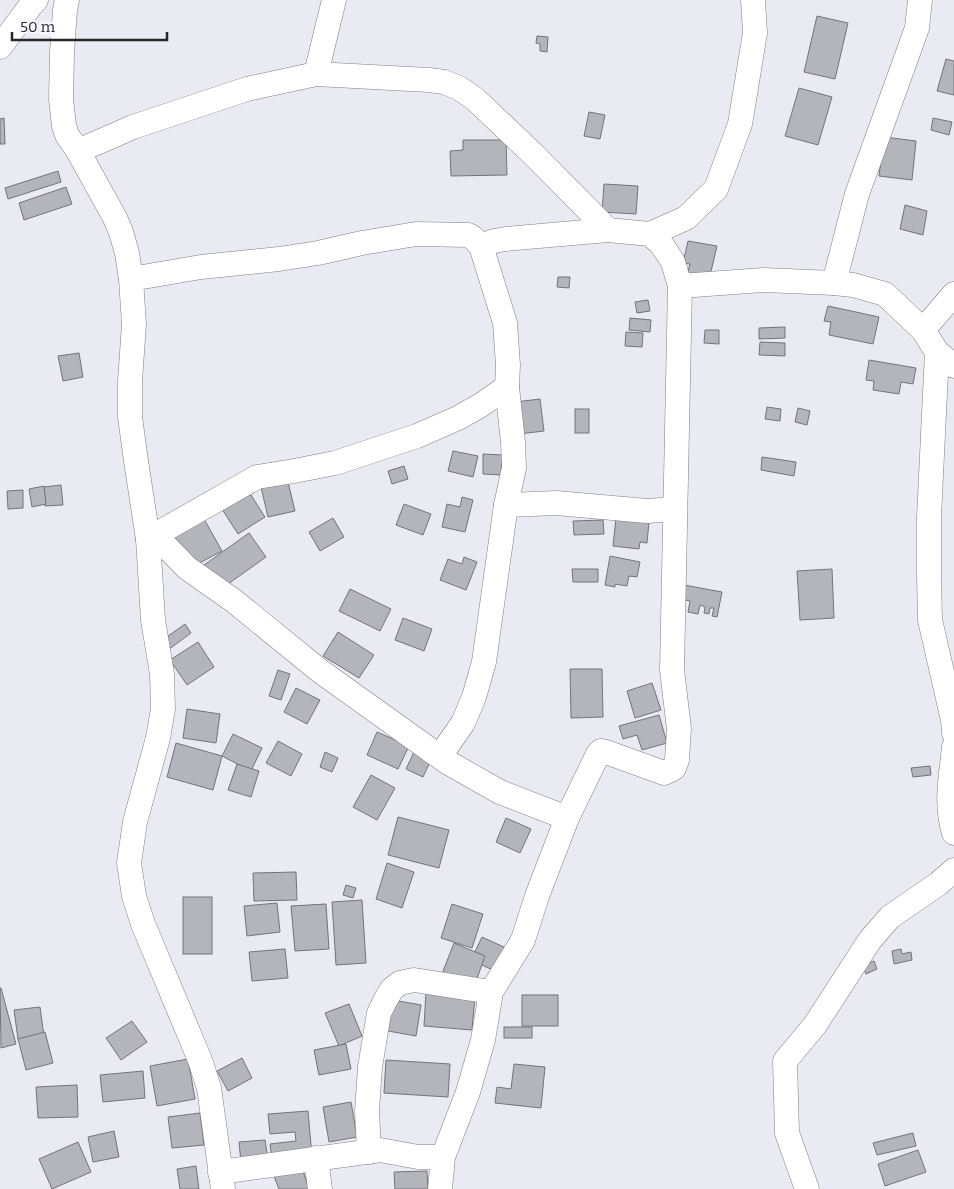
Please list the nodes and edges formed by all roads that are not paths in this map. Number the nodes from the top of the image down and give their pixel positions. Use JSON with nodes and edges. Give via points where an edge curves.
{"nodes":[{"id":1,"x":67,"y":0,"type":"edge"},
{"id":2,"x":334,"y":0,"type":"edge"},
{"id":3,"x":752,"y":0,"type":"edge"},
{"id":4,"x":920,"y":0,"type":"edge"},
{"id":5,"x":32,"y":2,"type":"edge"},
{"id":6,"x":0,"y":47,"type":"edge"},
{"id":7,"x":316,"y":74,"type":"junction"},
{"id":8,"x":78,"y":151,"type":"junction"},
{"id":9,"x":608,"y":230,"type":"junction"},
{"id":10,"x":650,"y":234,"type":"junction"},
{"id":11,"x":481,"y":246,"type":"junction"},
{"id":12,"x":131,"y":279,"type":"junction"},
{"id":13,"x":834,"y":283,"type":"junction"},
{"id":14,"x":680,"y":286,"type":"junction"},
{"id":15,"x":954,"y":294,"type":"edge"},
{"id":16,"x":923,"y":330,"type":"junction"},
{"id":17,"x":945,"y":359,"type":"edge"},
{"id":18,"x":507,"y":387,"type":"junction"},
{"id":19,"x":506,"y":505,"type":"junction"},
{"id":20,"x":674,"y":509,"type":"junction"},
{"id":21,"x":152,"y":537,"type":"junction"},
{"id":22,"x":954,"y":733,"type":"edge"},
{"id":23,"x":954,"y":747,"type":"edge"},
{"id":24,"x":440,"y":756,"type":"junction"},
{"id":25,"x":567,"y":818,"type":"junction"},
{"id":26,"x":954,"y":833,"type":"edge"},
{"id":27,"x":954,"y":870,"type":"edge"},
{"id":28,"x":490,"y":992,"type":"junction"},
{"id":29,"x":369,"y":1152,"type":"junction"},
{"id":30,"x":443,"y":1157,"type":"junction"},
{"id":31,"x":316,"y":1158,"type":"junction"},
{"id":32,"x":222,"y":1180,"type":"edge"},
{"id":33,"x":320,"y":1189,"type":"edge"},
{"id":34,"x":440,"y":1189,"type":"edge"},
{"id":35,"x":807,"y":1189,"type":"edge"}],
"edges":[{"from":1,"to":8,"type":"street","via":[[61,99],[64,126]]},
{"from":2,"to":7,"type":"street"},
{"from":3,"to":10,"type":"street","via":[[755,33],[740,124],[716,189],[686,218]]},
{"from":4,"to":13,"type":"street","via":[[917,28],[857,194]]},
{"from":5,"to":6,"type":"street"},
{"from":7,"to":8,"type":"street","via":[[247,89],[134,127]]},
{"from":7,"to":9,"type":"street","via":[[429,80],[459,88],[476,99],[516,137]]},
{"from":8,"to":12,"type":"street","via":[[121,232]]},
{"from":9,"to":10,"type":"street"},
{"from":9,"to":11,"type":"street","via":[[506,239]]},
{"from":10,"to":14,"type":"street","via":[[673,262]]},
{"from":11,"to":12,"type":"street","via":[[468,235],[416,234],[318,253],[201,266]]},
{"from":11,"to":18,"type":"street","via":[[505,323]]},
{"from":12,"to":21,"type":"street","via":[[134,324],[130,417]]},
{"from":13,"to":14,"type":"street","via":[[764,280]]},
{"from":13,"to":16,"type":"street","via":[[885,294]]},
{"from":14,"to":20,"type":"street"},
{"from":15,"to":16,"type":"street"},
{"from":16,"to":17,"type":"street"},
{"from":17,"to":22,"type":"street","via":[[929,517],[930,620]]},
{"from":18,"to":19,"type":"street","via":[[514,468]]},
{"from":18,"to":21,"type":"street","via":[[458,418],[417,436],[334,463],[257,477]]},
{"from":19,"to":20,"type":"street","via":[[556,502],[647,511]]},
{"from":19,"to":24,"type":"street","via":[[484,662],[463,723]]},
{"from":20,"to":25,"type":"street","via":[[672,670],[678,729],[677,760],[674,768],[664,773],[601,751]]},
{"from":21,"to":24,"type":"street","via":[[187,568],[320,670]]},
{"from":21,"to":32,"type":"street","via":[[153,620],[162,674],[163,709],[129,863],[134,896],[143,924],[206,1079]]},
{"from":23,"to":26,"type":"street","via":[[948,794]]},
{"from":24,"to":25,"type":"street","via":[[500,792]]},
{"from":25,"to":28,"type":"street","via":[[524,940]]},
{"from":27,"to":35,"type":"street","via":[[890,917],[870,940],[815,1025],[785,1061],[787,1133]]},
{"from":28,"to":29,"type":"street","via":[[414,980],[400,983],[392,989],[379,1013],[370,1067]]},
{"from":28,"to":30,"type":"street","via":[[483,1040],[468,1092]]},
{"from":29,"to":30,"type":"street","via":[[380,1150],[418,1158]]},
{"from":29,"to":31,"type":"street"},
{"from":30,"to":34,"type":"street"},
{"from":31,"to":32,"type":"street"},
{"from":31,"to":33,"type":"street"}]}
